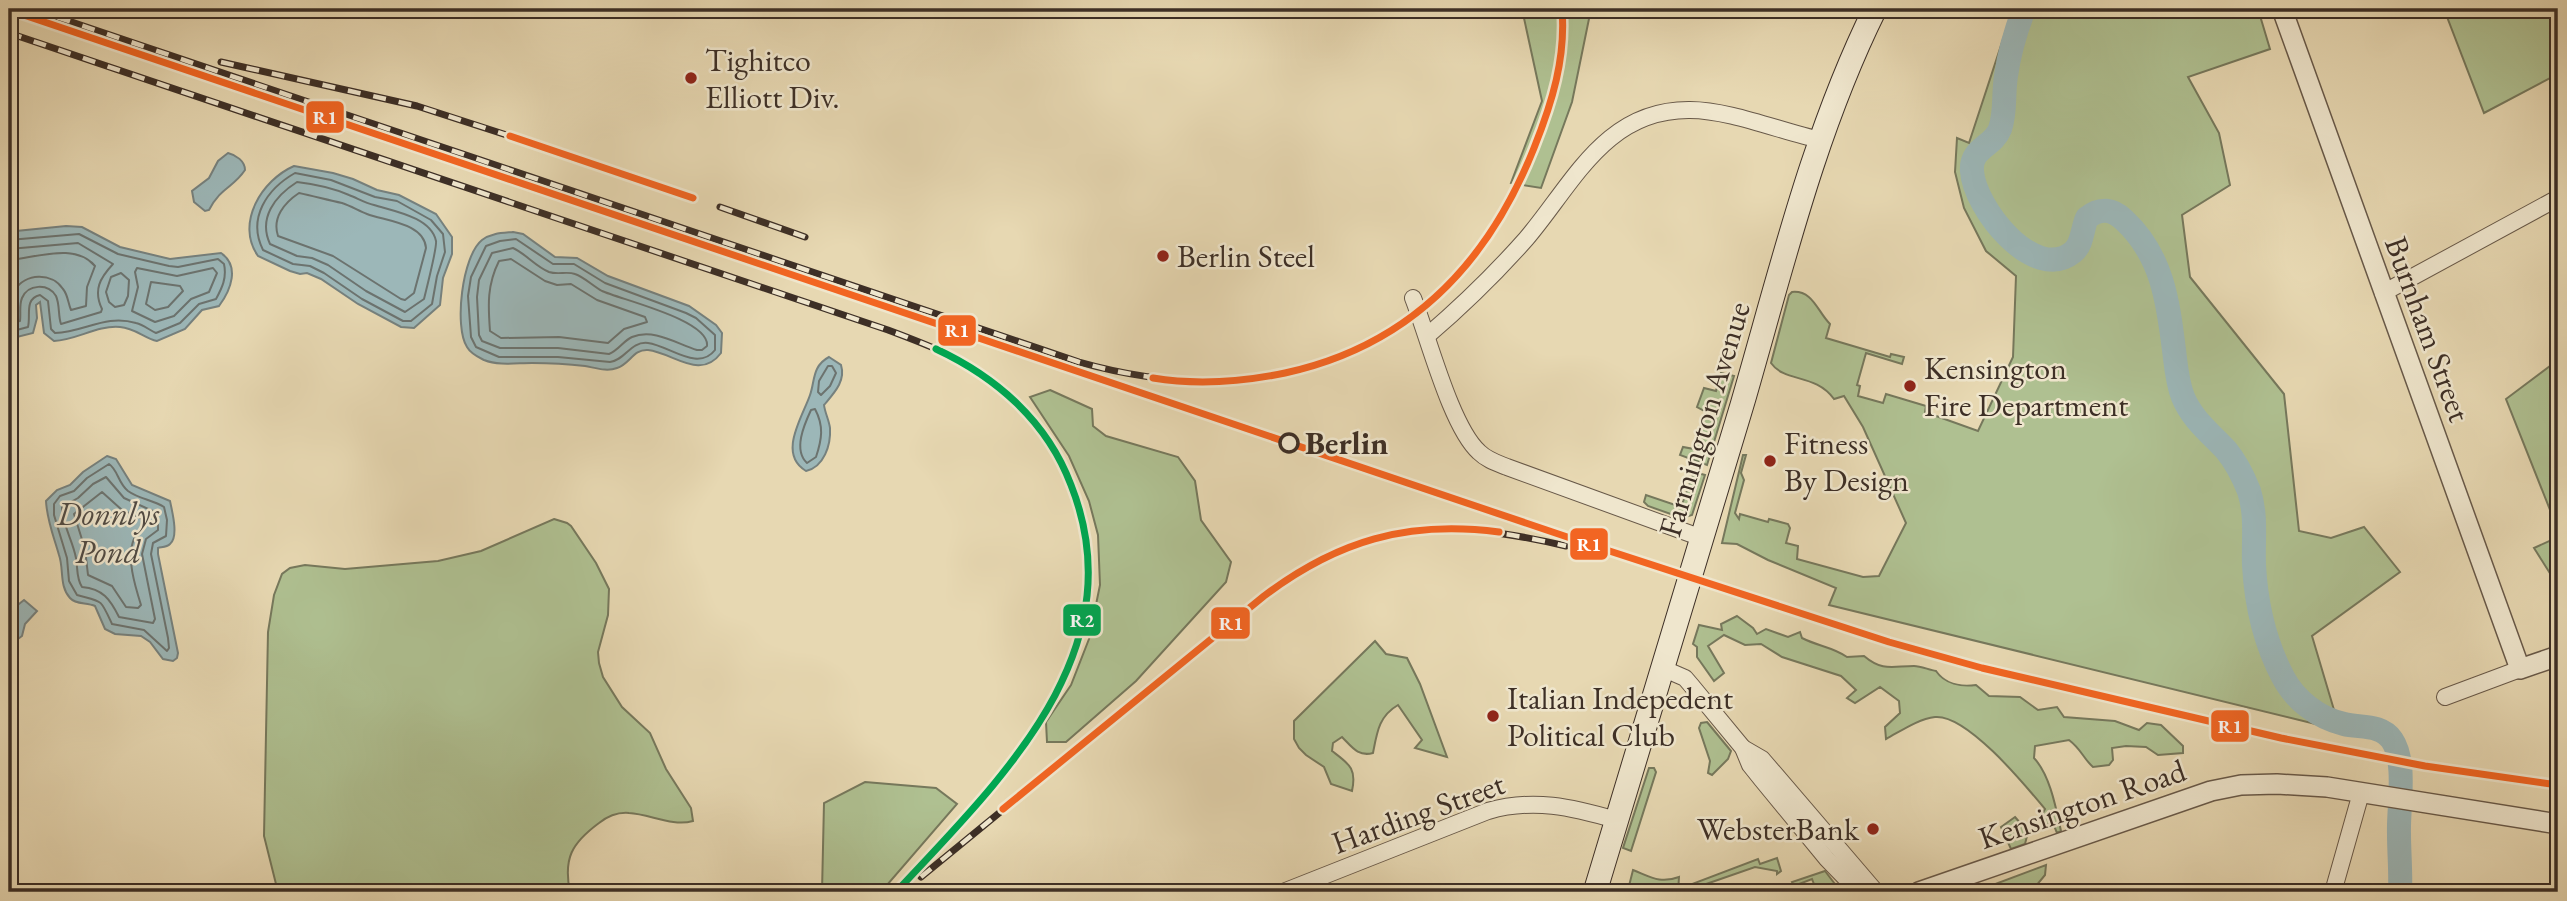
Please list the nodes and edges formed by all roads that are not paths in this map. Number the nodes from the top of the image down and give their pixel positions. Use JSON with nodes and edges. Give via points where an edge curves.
{"nodes":[{"id":1,"x":1875,"y":9,"type":"edge"},
{"id":2,"x":2282,"y":9,"type":"edge"},
{"id":3,"x":1820,"y":140,"type":"junction"},
{"id":4,"x":2558,"y":198,"type":"edge"},
{"id":5,"x":2383,"y":293,"type":"junction"},
{"id":6,"x":1413,"y":298,"type":"dead end"},
{"id":7,"x":1427,"y":336,"type":"junction"},
{"id":8,"x":1702,"y":538,"type":"junction"},
{"id":9,"x":2558,"y":656,"type":"edge"},
{"id":10,"x":1662,"y":668,"type":"junction"},
{"id":11,"x":2521,"y":669,"type":"junction"},
{"id":12,"x":2445,"y":697,"type":"dead end"},
{"id":13,"x":2361,"y":793,"type":"junction"},
{"id":14,"x":1616,"y":820,"type":"junction"},
{"id":15,"x":2558,"y":824,"type":"edge"},
{"id":16,"x":1832,"y":854,"type":"junction"},
{"id":17,"x":1283,"y":892,"type":"edge"},
{"id":18,"x":1595,"y":892,"type":"edge"},
{"id":19,"x":1858,"y":892,"type":"edge"},
{"id":20,"x":1876,"y":892,"type":"edge"},
{"id":21,"x":1919,"y":892,"type":"edge"},
{"id":22,"x":2333,"y":892,"type":"edge"}],
"edges":[{"from":1,"to":3,"type":"main road","name":"Farmington Avenue"},
{"from":2,"to":5,"type":"street","name":"Burnham Street"},
{"from":3,"to":7,"type":"street","via":[[1700,110],[1660,114],[1629,125],[1590,155],[1518,248]]},
{"from":3,"to":8,"type":"main road","name":"Farmington Avenue"},
{"from":4,"to":5,"type":"street"},
{"from":5,"to":11,"type":"street","name":"Burnham Street"},
{"from":6,"to":7,"type":"street"},
{"from":7,"to":8,"type":"street","via":[[1461,428],[1485,458]]},
{"from":8,"to":10,"type":"main road","name":"Farmington Avenue"},
{"from":9,"to":11,"type":"street"},
{"from":10,"to":14,"type":"main road","name":"Farmington Avenue"},
{"from":10,"to":16,"type":"street","via":[[1685,678],[1743,748],[1757,754],[1767,776]]},
{"from":11,"to":12,"type":"street"},
{"from":13,"to":15,"type":"street","name":"Kensington Road"},
{"from":13,"to":21,"type":"street","name":"Kensington Road","via":[[2293,784],[2211,791]]},
{"from":13,"to":22,"type":"street"},
{"from":14,"to":17,"type":"street","name":"Harding Street","via":[[1547,804],[1508,805]]},
{"from":14,"to":18,"type":"main road","name":"Farmington Avenue"},
{"from":16,"to":19,"type":"street"},
{"from":16,"to":20,"type":"street"}]}
